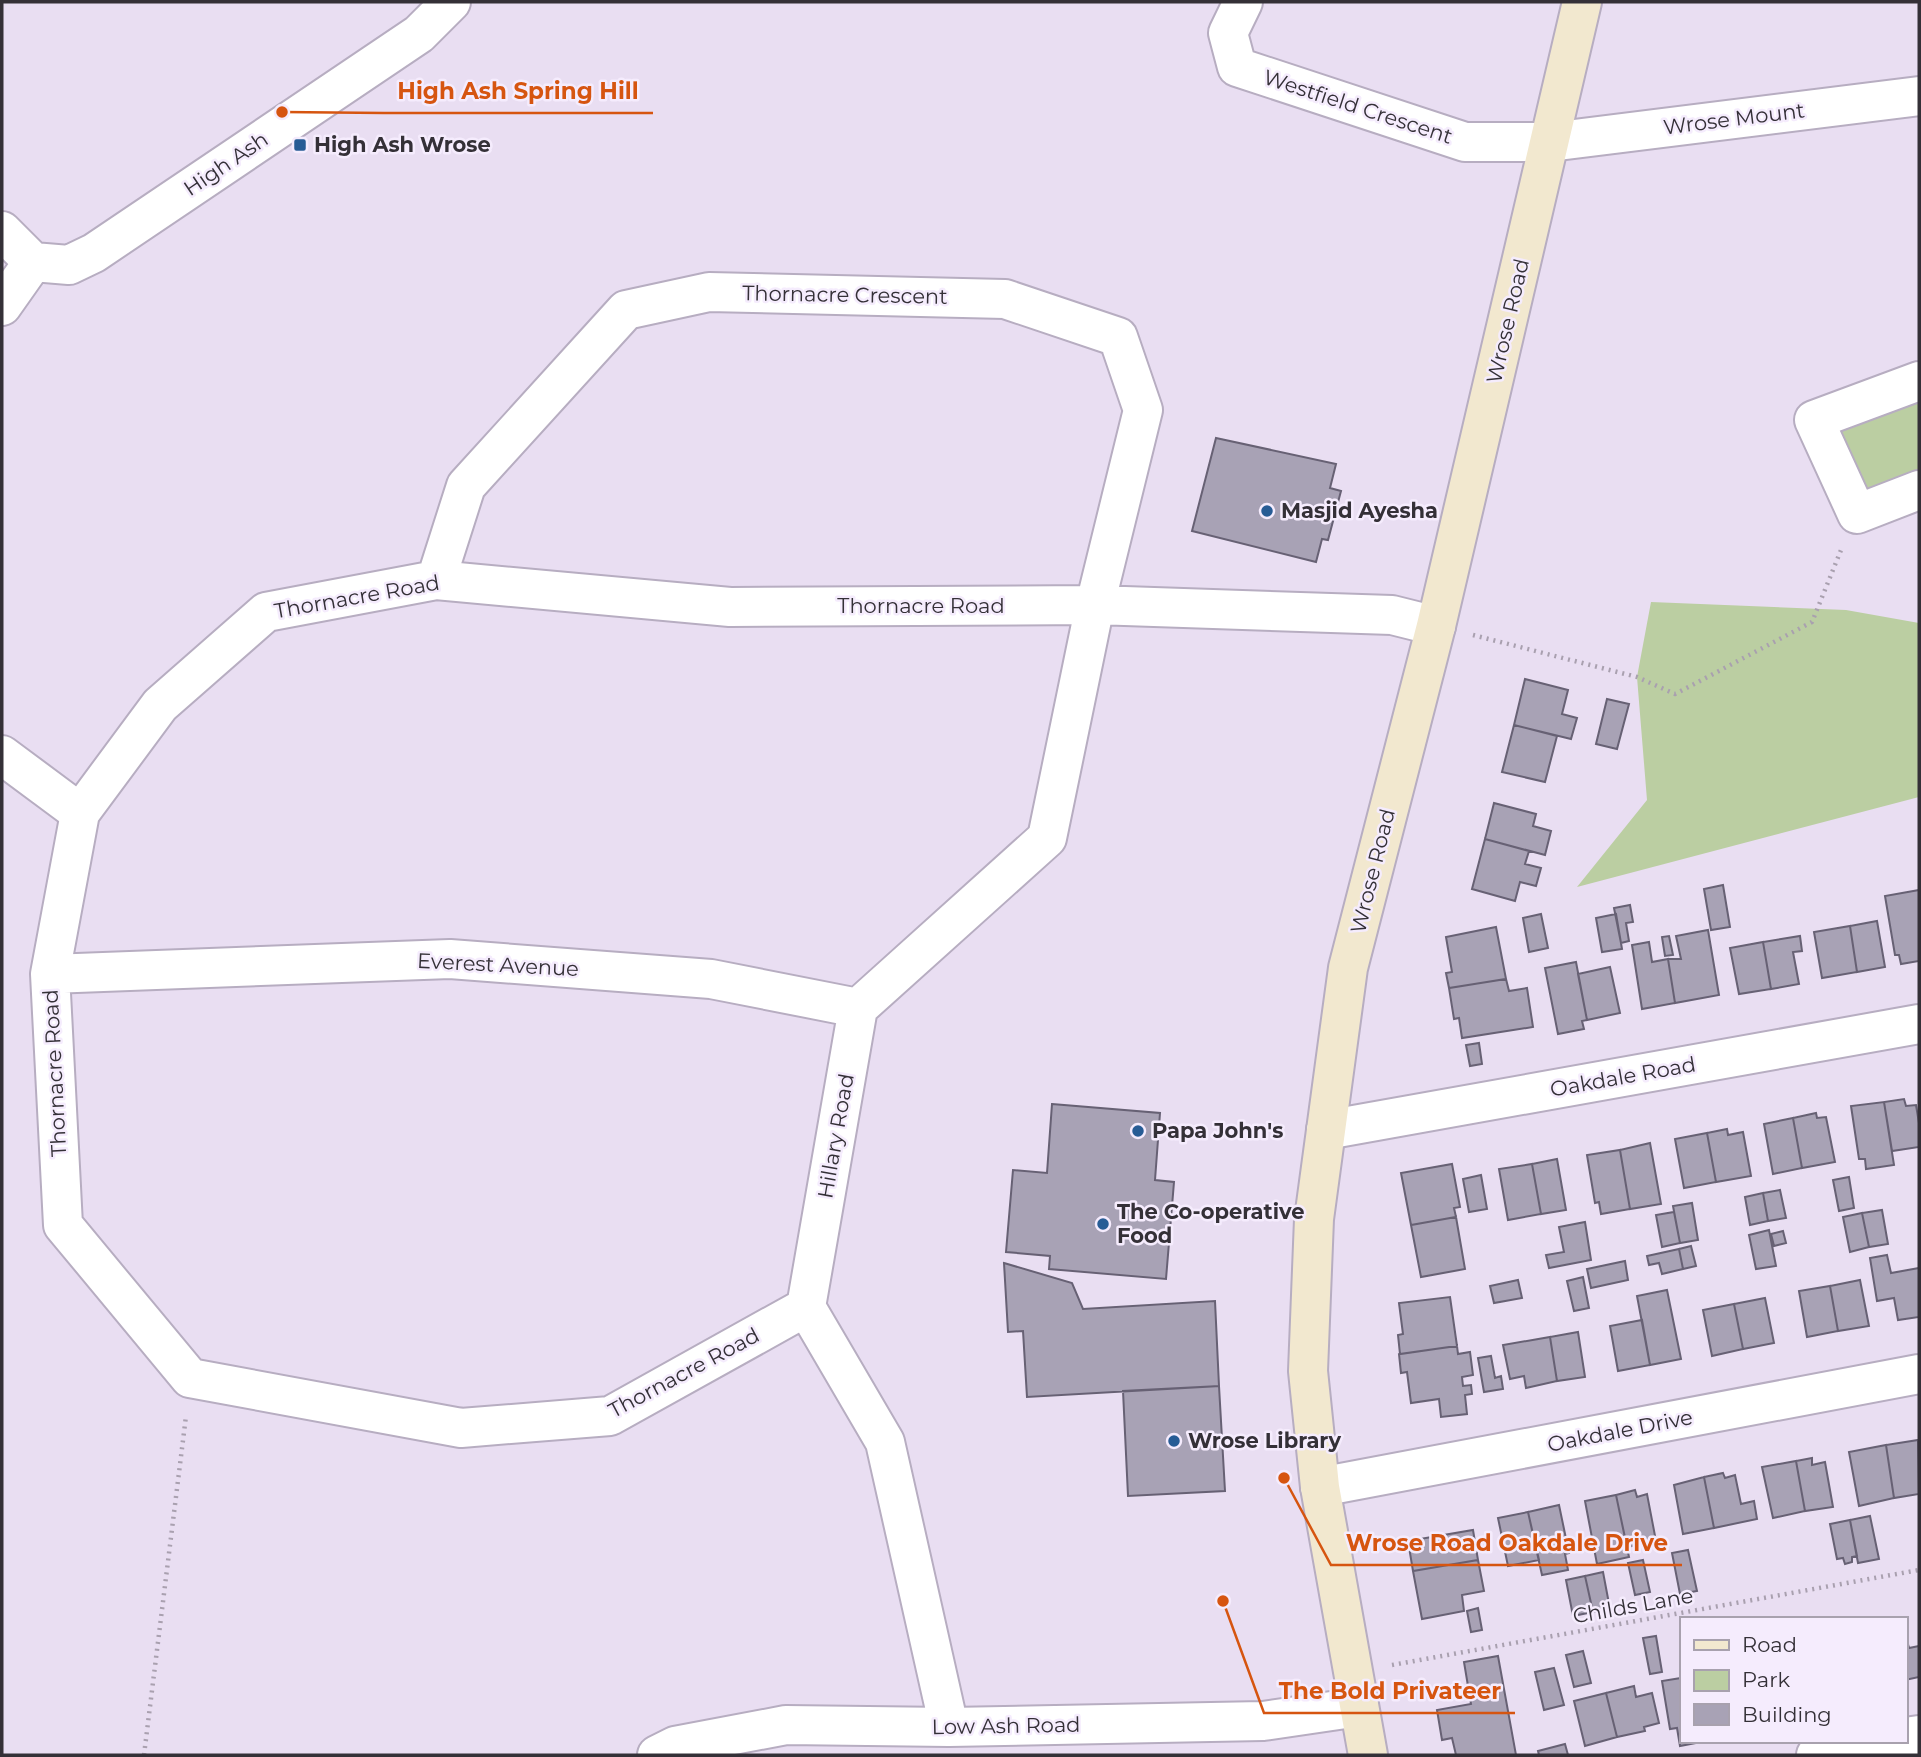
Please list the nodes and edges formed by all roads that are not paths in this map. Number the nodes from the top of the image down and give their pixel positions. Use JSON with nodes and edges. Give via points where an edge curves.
{"nodes":[{"id":1,"x":451,"y":2,"type":"edge"},
{"id":2,"x":1243,"y":2,"type":"edge"},
{"id":3,"x":1582,"y":2,"type":"edge"},
{"id":4,"x":1919,"y":96,"type":"edge"},
{"id":5,"x":1550,"y":142,"type":"junction"},
{"id":6,"x":2,"y":231,"type":"edge"},
{"id":7,"x":33,"y":262,"type":"junction"},
{"id":8,"x":2,"y":306,"type":"edge"},
{"id":9,"x":1919,"y":381,"type":"edge"},
{"id":10,"x":1919,"y":490,"type":"edge"},
{"id":11,"x":436,"y":580,"type":"junction"},
{"id":12,"x":1095,"y":605,"type":"junction"},
{"id":13,"x":1436,"y":626,"type":"junction"},
{"id":14,"x":2,"y":755,"type":"edge"},
{"id":15,"x":80,"y":813,"type":"junction"},
{"id":16,"x":50,"y":974,"type":"junction"},
{"id":17,"x":858,"y":1008,"type":"junction"},
{"id":18,"x":1919,"y":1024,"type":"edge"},
{"id":19,"x":1326,"y":1130,"type":"junction"},
{"id":20,"x":806,"y":1307,"type":"junction"},
{"id":21,"x":1919,"y":1374,"type":"edge"},
{"id":22,"x":1320,"y":1487,"type":"junction"},
{"id":23,"x":1356,"y":1689,"type":"junction"},
{"id":24,"x":949,"y":1727,"type":"junction"},
{"id":25,"x":790,"y":1740,"type":"edge"},
{"id":26,"x":1876,"y":1743,"type":"edge"},
{"id":27,"x":657,"y":1755,"type":"edge"},
{"id":28,"x":1368,"y":1755,"type":"edge"},
{"id":29,"x":1816,"y":1755,"type":"edge"}],
"edges":[{"from":1,"to":7,"type":"street","name":"High Ash","via":[[419,34],[94,253],[69,265]]},
{"from":2,"to":5,"type":"street","name":"Westfield Crescent","via":[[1228,33],[1237,67],[1465,142]]},
{"from":3,"to":5,"type":"street","name":"Wrose Road"},
{"from":4,"to":5,"type":"street","name":"Wrose Mount"},
{"from":5,"to":13,"type":"street","name":"Wrose Road"},
{"from":6,"to":7,"type":"street"},
{"from":7,"to":8,"type":"street"},
{"from":9,"to":10,"type":"street","via":[[1814,420],[1857,514]]},
{"from":11,"to":12,"type":"street","name":"Thornacre Road","via":[[730,607]]},
{"from":11,"to":12,"type":"street","name":"Thornacre Crescent","via":[[466,486],[626,310],[709,292],[1005,299],[1118,337],[1143,410]]},
{"from":11,"to":15,"type":"street","name":"Thornacre Road","via":[[267,612],[160,705]]},
{"from":12,"to":13,"type":"street","name":"Thornacre Road","via":[[1392,615]]},
{"from":12,"to":17,"type":"street","via":[[1047,838]]},
{"from":13,"to":19,"type":"street","name":"Wrose Road","via":[[1348,968]]},
{"from":14,"to":15,"type":"street"},
{"from":15,"to":16,"type":"street","name":"Thornacre Road"},
{"from":16,"to":17,"type":"street","name":"Everest Avenue","via":[[450,958],[711,979]]},
{"from":16,"to":20,"type":"street","name":"Thornacre Road","via":[[64,1225],[190,1378],[461,1428],[610,1416]]},
{"from":17,"to":20,"type":"street","name":"Hillary Road"},
{"from":18,"to":19,"type":"street","name":"Oakdale Road"},
{"from":19,"to":22,"type":"street","name":"Wrose Road","via":[[1314,1219],[1308,1371]]},
{"from":20,"to":24,"type":"street","via":[[885,1442]]},
{"from":21,"to":22,"type":"street","name":"Oakdale Drive"},
{"from":22,"to":23,"type":"street","name":"Wrose Road"},
{"from":23,"to":24,"type":"street","name":"Low Ash Road","via":[[1262,1721]]},
{"from":23,"to":28,"type":"street","name":"Wrose Road"},
{"from":24,"to":25,"type":"street","name":"Low Ash Road"},
{"from":25,"to":27,"type":"street","name":"Low Ash Road","via":[[676,1746]]},
{"from":26,"to":29,"type":"street"}]}
